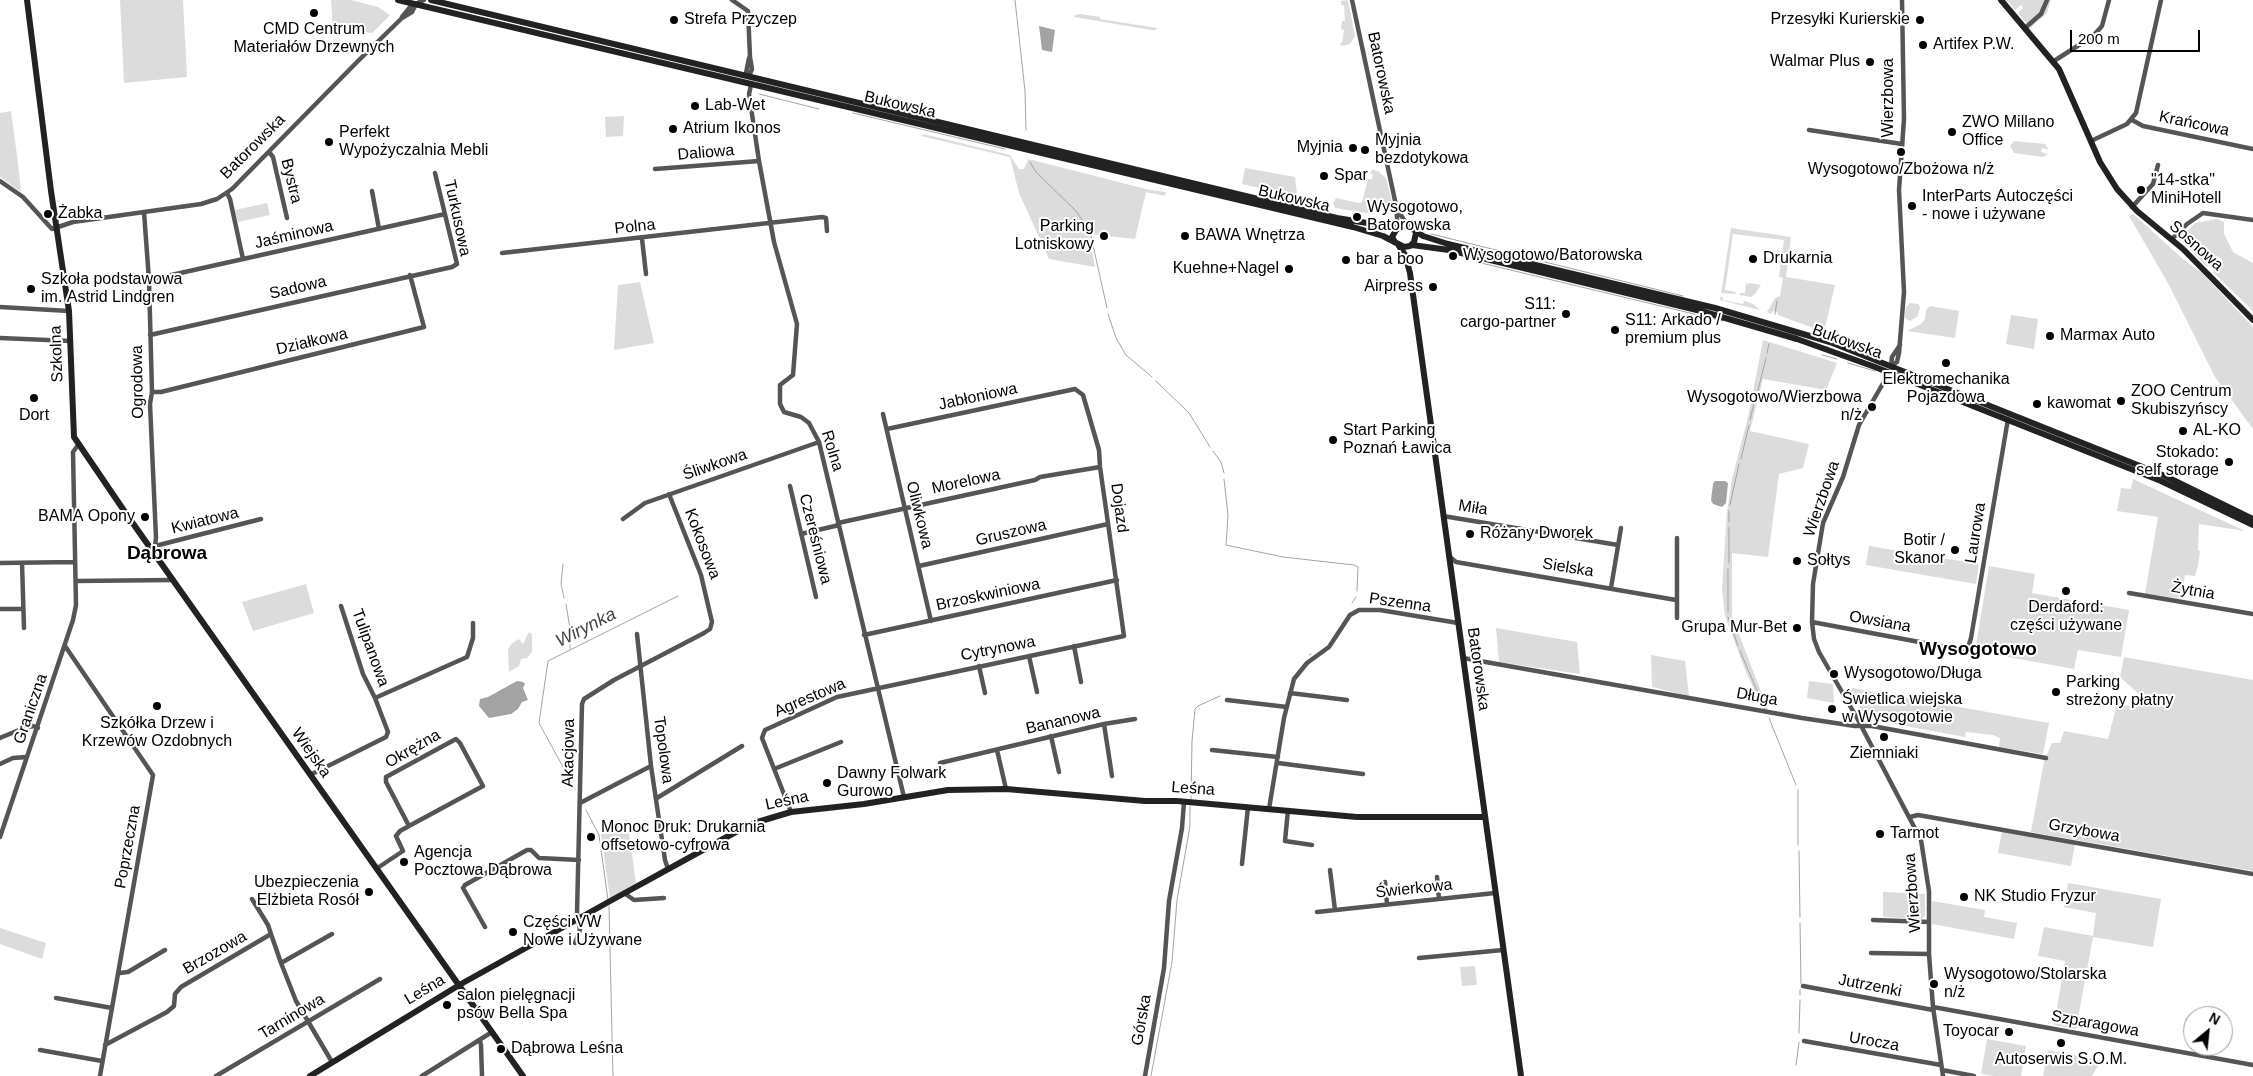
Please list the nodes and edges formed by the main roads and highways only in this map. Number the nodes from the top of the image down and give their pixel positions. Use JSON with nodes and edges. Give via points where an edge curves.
{"nodes":[{"id":1,"x":27,"y":0,"type":"edge"},
{"id":2,"x":397,"y":0,"type":"edge"},
{"id":3,"x":431,"y":0,"type":"edge"},
{"id":4,"x":2001,"y":0,"type":"edge"},
{"id":5,"x":1397,"y":228,"type":"junction"},
{"id":6,"x":1416,"y":233,"type":"junction"},
{"id":7,"x":1396,"y":244,"type":"junction"},
{"id":8,"x":1412,"y":245,"type":"junction"},
{"id":9,"x":1408,"y":265,"type":"junction"},
{"id":10,"x":2253,"y":320,"type":"edge"},
{"id":11,"x":78,"y":445,"type":"joint"},
{"id":12,"x":2253,"y":519,"type":"edge"},
{"id":13,"x":2253,"y":525,"type":"edge"},
{"id":14,"x":1484,"y":817,"type":"junction"},
{"id":15,"x":459,"y":985,"type":"junction"},
{"id":16,"x":310,"y":1076,"type":"edge"},
{"id":17,"x":524,"y":1076,"type":"edge"},
{"id":18,"x":1520,"y":1076,"type":"edge"}],
"edges":[{"from":1,"to":11,"type":"main road","name":"Szkolna","via":[[69,311],[73,428]]},
{"from":2,"to":7,"type":"main road","name":"Bukowska","via":[[1353,227],[1383,236]]},
{"from":3,"to":5,"type":"main road","name":"Bukowska","via":[[1345,220]]},
{"from":4,"to":10,"type":"main road","name":"Sosnowa","via":[[2054,61],[2110,179],[2132,207],[2172,239]]},
{"from":5,"to":6,"type":"main road","via":[[1409,227]]},
{"from":5,"to":7,"type":"main road","via":[[1392,237]]},
{"from":6,"to":8,"type":"main road"},
{"from":6,"to":12,"type":"main road","name":"Bukowska","via":[[1448,244],[1738,314],[1830,342],[2165,476]]},
{"from":7,"to":8,"type":"main road","via":[[1404,248]]},
{"from":7,"to":9,"type":"main road","name":"Batorowska"},
{"from":8,"to":9,"type":"main road","name":"Batorowska"},
{"from":8,"to":13,"type":"main road","name":"Bukowska","via":[[1470,255],[1724,316],[1815,345],[2179,489]]},
{"from":9,"to":14,"type":"main road","name":"Batorowska","via":[[1449,557],[1453,564]]},
{"from":11,"to":15,"type":"main road","name":"Wiejska"},
{"from":14,"to":15,"type":"main road","name":"Leśna","via":[[1357,817],[1006,790],[948,790],[791,812],[754,823]]},
{"from":14,"to":18,"type":"main road","name":"Batorowska"},
{"from":15,"to":16,"type":"main road","name":"Leśna"},
{"from":15,"to":17,"type":"main road","name":"Wiejska"}]}
